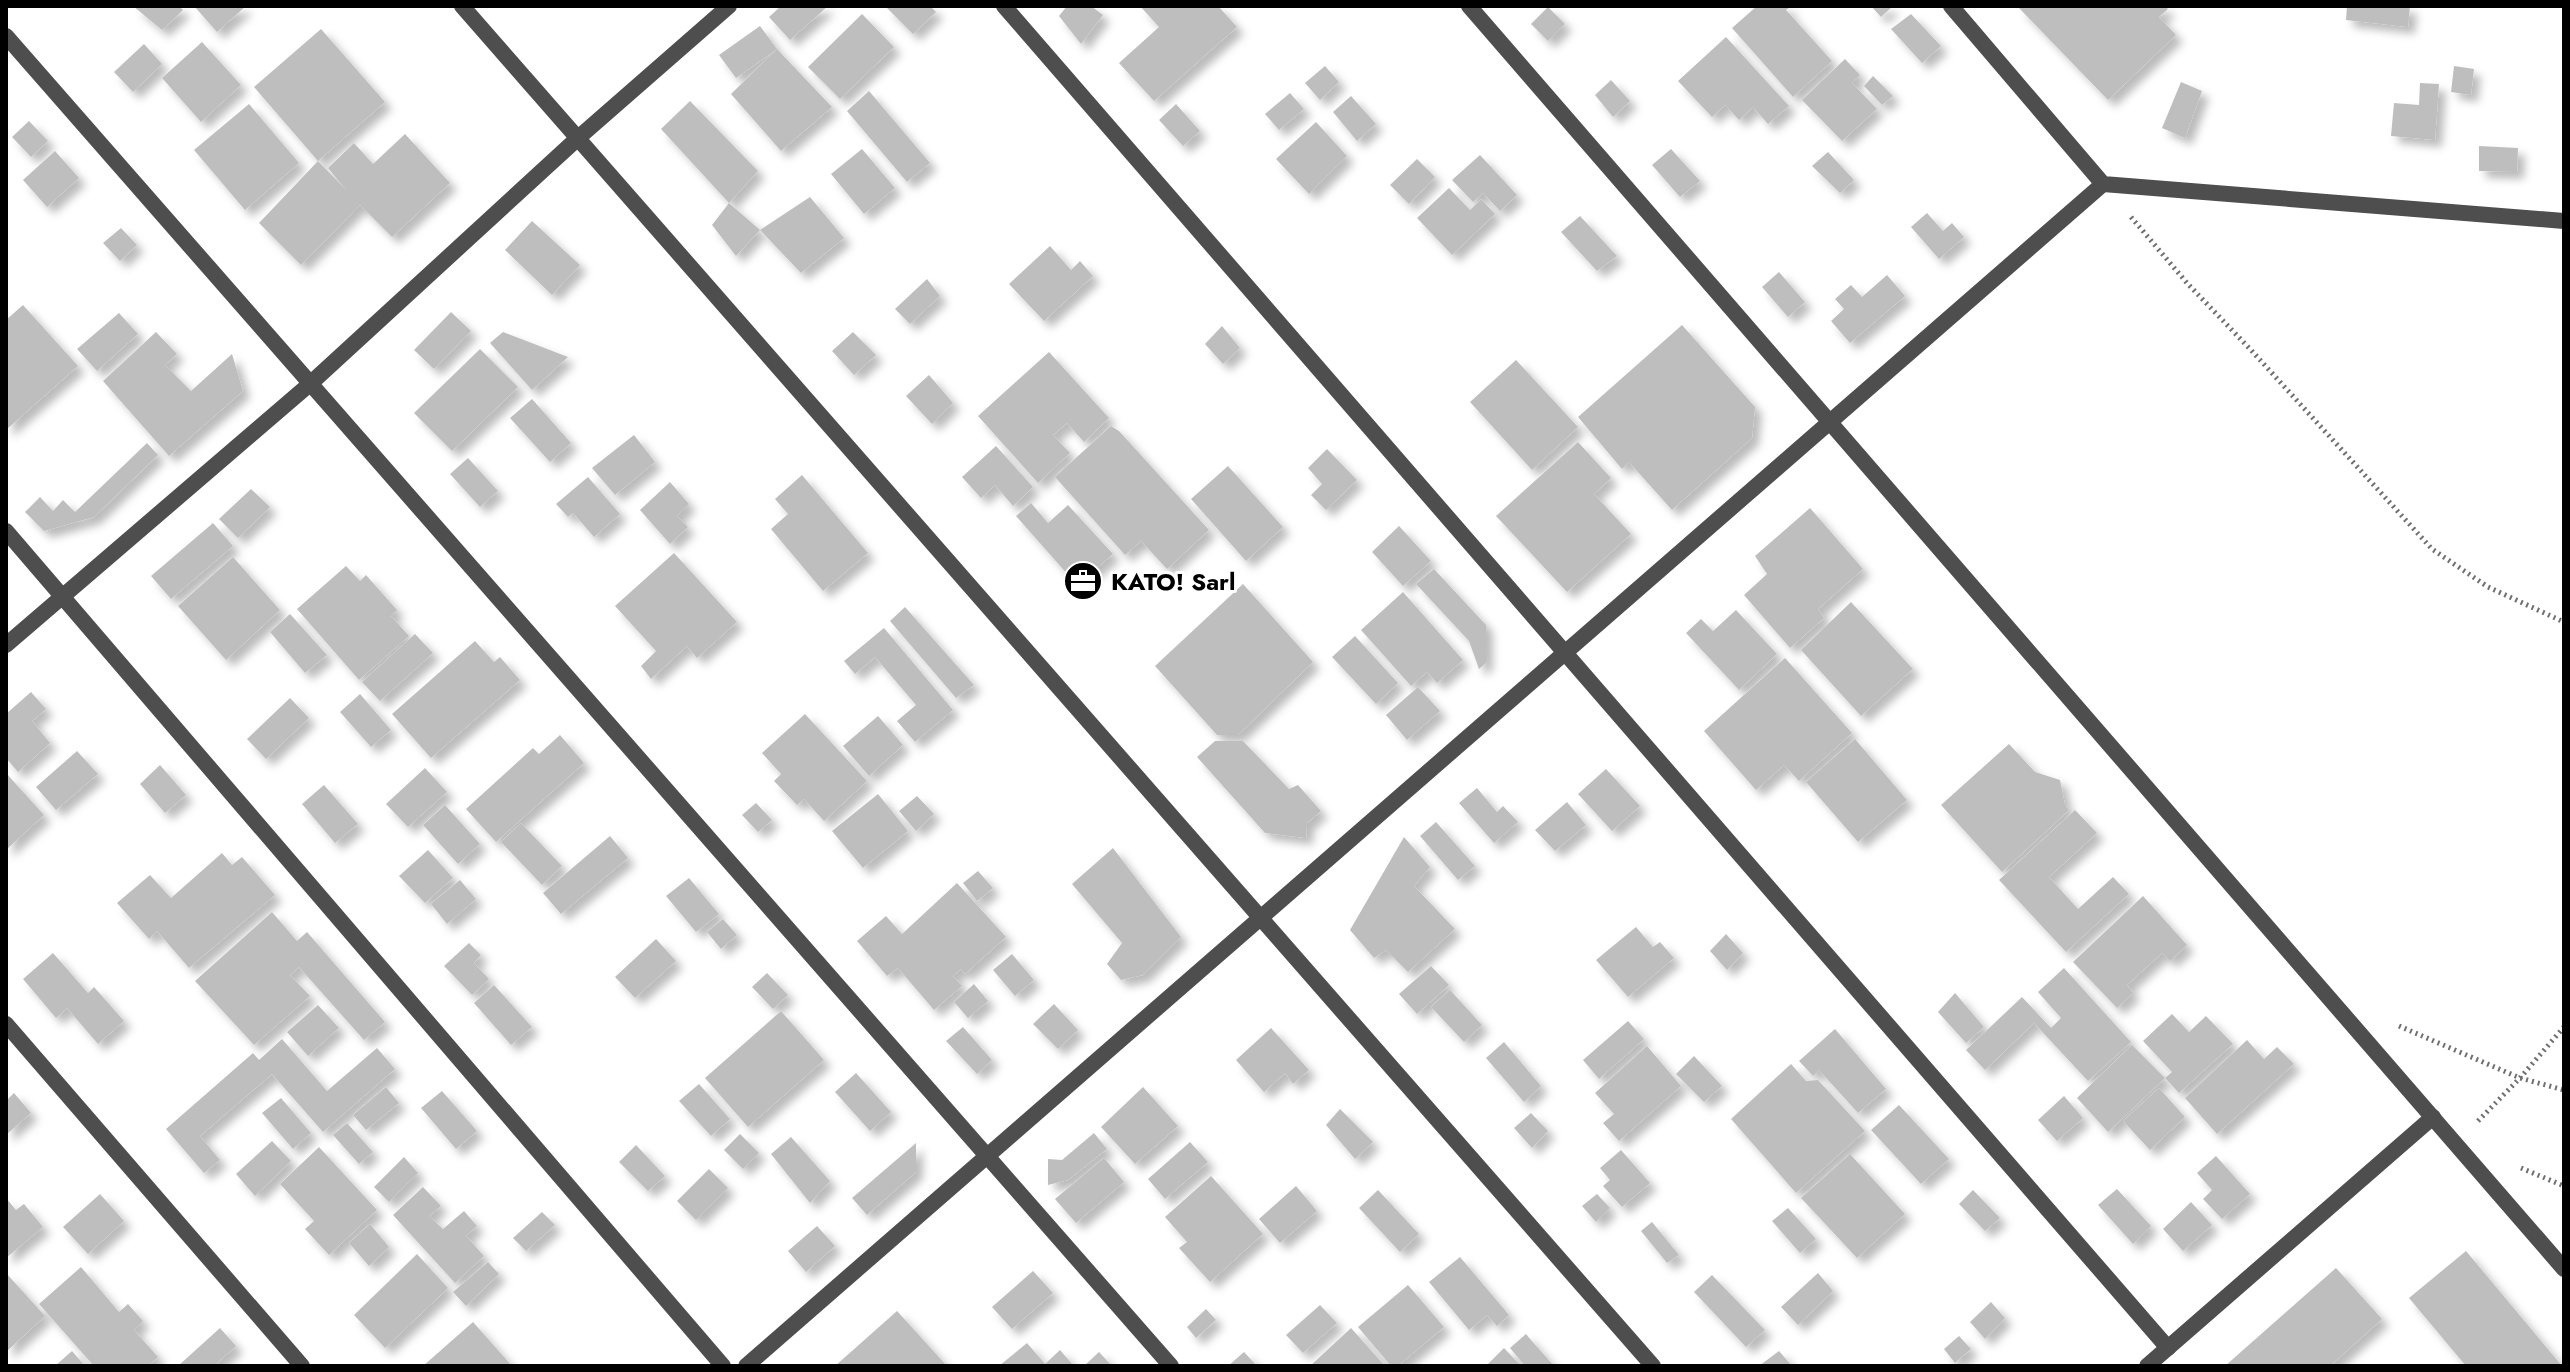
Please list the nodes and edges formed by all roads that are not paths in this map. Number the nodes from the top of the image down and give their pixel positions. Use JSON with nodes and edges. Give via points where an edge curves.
{"nodes":[{"id":1,"x":462,"y":6,"type":"edge"},
{"id":2,"x":729,"y":6,"type":"edge"},
{"id":3,"x":1004,"y":6,"type":"edge"},
{"id":4,"x":1469,"y":6,"type":"edge"},
{"id":5,"x":1951,"y":6,"type":"edge"},
{"id":6,"x":6,"y":36,"type":"edge"},
{"id":7,"x":578,"y":138,"type":"junction"},
{"id":8,"x":2103,"y":184,"type":"junction"},
{"id":9,"x":2564,"y":221,"type":"edge"},
{"id":10,"x":311,"y":383,"type":"junction"},
{"id":11,"x":1830,"y":422,"type":"junction"},
{"id":12,"x":6,"y":531,"type":"edge"},
{"id":13,"x":63,"y":596,"type":"junction"},
{"id":14,"x":6,"y":645,"type":"edge"},
{"id":15,"x":1565,"y":653,"type":"junction"},
{"id":16,"x":1261,"y":918,"type":"junction"},
{"id":17,"x":6,"y":1024,"type":"edge"},
{"id":18,"x":2433,"y":1117,"type":"junction"},
{"id":19,"x":987,"y":1156,"type":"junction"},
{"id":20,"x":2564,"y":1269,"type":"edge"},
{"id":21,"x":2168,"y":1348,"type":"junction"},
{"id":22,"x":302,"y":1366,"type":"edge"},
{"id":23,"x":723,"y":1366,"type":"edge"},
{"id":24,"x":746,"y":1366,"type":"edge"},
{"id":25,"x":1171,"y":1366,"type":"edge"},
{"id":26,"x":1653,"y":1366,"type":"edge"},
{"id":27,"x":2147,"y":1366,"type":"edge"}],
"edges":[{"from":1,"to":7,"type":"street"},
{"from":2,"to":7,"type":"street"},
{"from":3,"to":15,"type":"street"},
{"from":4,"to":11,"type":"street"},
{"from":5,"to":8,"type":"street"},
{"from":6,"to":10,"type":"street"},
{"from":7,"to":10,"type":"street"},
{"from":7,"to":16,"type":"street"},
{"from":8,"to":9,"type":"street"},
{"from":8,"to":11,"type":"street"},
{"from":10,"to":13,"type":"street"},
{"from":10,"to":19,"type":"street"},
{"from":11,"to":15,"type":"street"},
{"from":11,"to":18,"type":"street"},
{"from":12,"to":13,"type":"street"},
{"from":13,"to":14,"type":"street"},
{"from":13,"to":23,"type":"street"},
{"from":15,"to":16,"type":"street"},
{"from":15,"to":21,"type":"street"},
{"from":16,"to":19,"type":"street"},
{"from":16,"to":26,"type":"street"},
{"from":17,"to":22,"type":"street"},
{"from":18,"to":20,"type":"street"},
{"from":18,"to":21,"type":"street"},
{"from":19,"to":24,"type":"street"},
{"from":19,"to":25,"type":"street"},
{"from":21,"to":27,"type":"street"}]}
